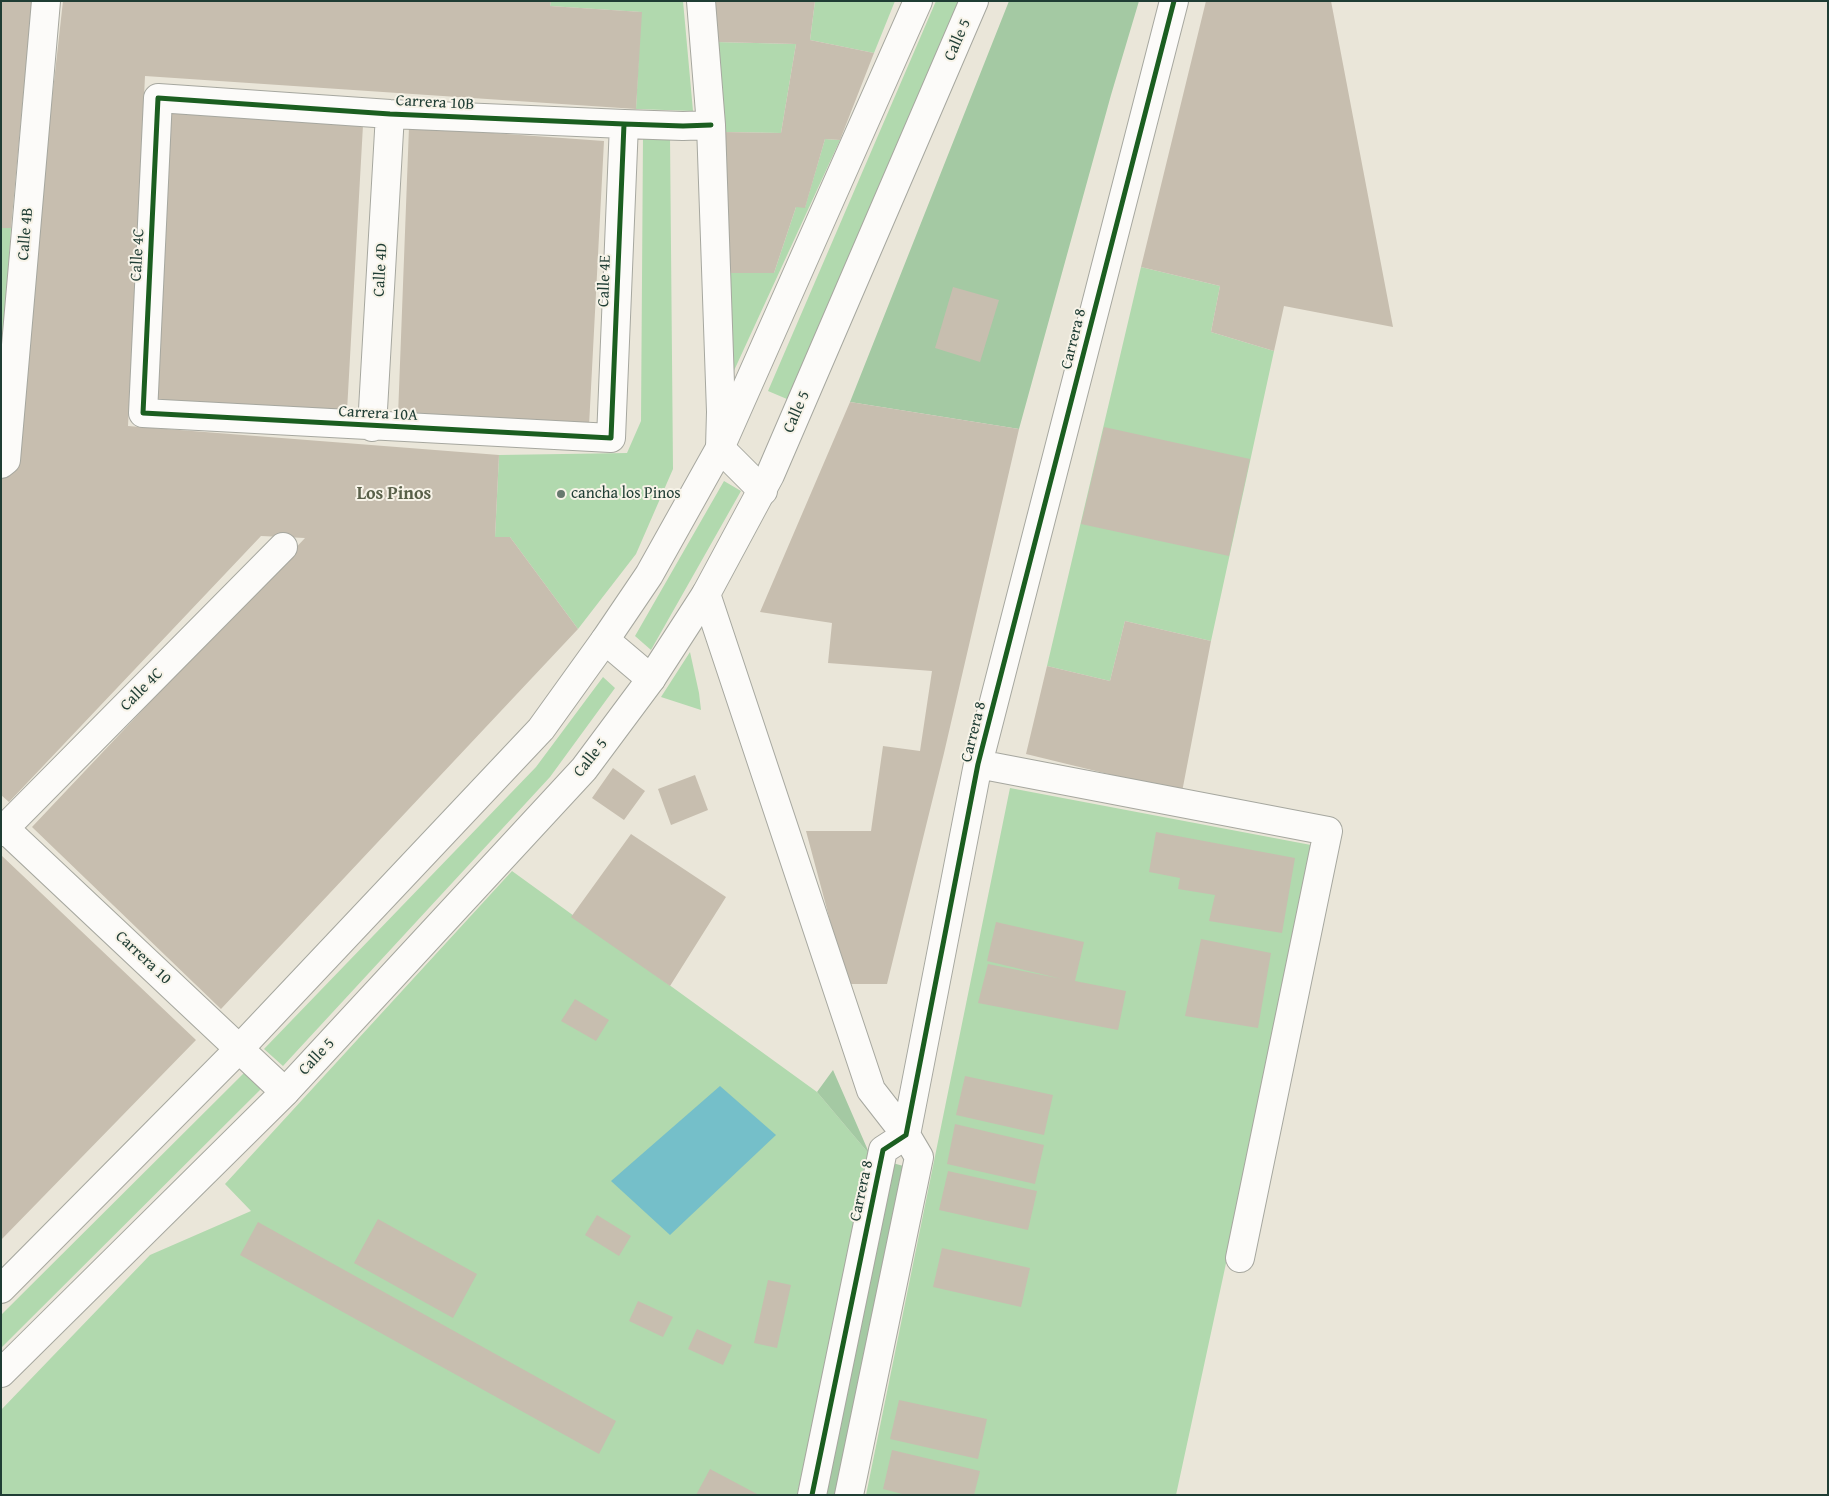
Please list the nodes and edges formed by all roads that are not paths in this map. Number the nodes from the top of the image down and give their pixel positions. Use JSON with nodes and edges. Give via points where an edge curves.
{"nodes":[{"id":1,"x":46,"y":1,"type":"edge"},
{"id":2,"x":701,"y":1,"type":"edge"},
{"id":3,"x":918,"y":1,"type":"edge"},
{"id":4,"x":974,"y":1,"type":"edge"},
{"id":5,"x":1174,"y":1,"type":"edge"},
{"id":6,"x":158,"y":98,"type":"joint"},
{"id":7,"x":390,"y":114,"type":"junction"},
{"id":8,"x":624,"y":124,"type":"junction"},
{"id":9,"x":711,"y":125,"type":"junction"},
{"id":10,"x":7,"y":389,"type":"edge"},
{"id":11,"x":143,"y":413,"type":"joint"},
{"id":12,"x":372,"y":426,"type":"junction"},
{"id":13,"x":611,"y":438,"type":"joint"},
{"id":14,"x":720,"y":448,"type":"junction"},
{"id":15,"x":1,"y":464,"type":"edge"},
{"id":16,"x":763,"y":491,"type":"junction"},
{"id":17,"x":283,"y":547,"type":"dead end"},
{"id":18,"x":706,"y":594,"type":"junction"},
{"id":19,"x":605,"y":640,"type":"junction"},
{"id":20,"x":650,"y":679,"type":"junction"},
{"id":21,"x":978,"y":764,"type":"junction"},
{"id":22,"x":2,"y":829,"type":"edge"},
{"id":23,"x":240,"y":1048,"type":"junction"},
{"id":24,"x":285,"y":1092,"type":"junction"},
{"id":25,"x":906,"y":1135,"type":"junction"},
{"id":26,"x":1240,"y":1258,"type":"dead end"},
{"id":27,"x":1,"y":1289,"type":"edge"},
{"id":28,"x":1,"y":1373,"type":"edge"},
{"id":29,"x":812,"y":1495,"type":"edge"},
{"id":30,"x":849,"y":1495,"type":"edge"}],
"edges":[{"from":1,"to":10,"type":"street","name":"Calle 4B"},
{"from":2,"to":9,"type":"street"},
{"from":3,"to":14,"type":"street"},
{"from":4,"to":16,"type":"street","name":"Calle 5"},
{"from":5,"to":21,"type":"street","name":"Carrera 8"},
{"from":6,"to":7,"type":"street","name":"Carrera 10B"},
{"from":6,"to":11,"type":"street","name":"Calle 4C"},
{"from":7,"to":8,"type":"street","name":"Carrera 10B"},
{"from":7,"to":12,"type":"street","name":"Calle 4D"},
{"from":8,"to":9,"type":"street","name":"Carrera 10B"},
{"from":8,"to":13,"type":"street","name":"Calle 4E"},
{"from":9,"to":14,"type":"street"},
{"from":10,"to":15,"type":"street","name":"Calle 4B","via":[[6,460]]},
{"from":11,"to":12,"type":"street","name":"Carrera 10A"},
{"from":12,"to":13,"type":"street","name":"Carrera 10A"},
{"from":14,"to":16,"type":"street"},
{"from":14,"to":19,"type":"street","via":[[649,575]]},
{"from":16,"to":18,"type":"street","name":"Calle 5"},
{"from":17,"to":22,"type":"street","name":"Calle 4C"},
{"from":18,"to":20,"type":"street","name":"Calle 5"},
{"from":18,"to":25,"type":"street","via":[[871,1090]]},
{"from":19,"to":20,"type":"street"},
{"from":19,"to":23,"type":"street","via":[[541,729]]},
{"from":20,"to":24,"type":"street","name":"Calle 5","via":[[584,769]]},
{"from":21,"to":25,"type":"street","name":"Carrera 8"},
{"from":21,"to":26,"type":"street","via":[[1328,831]]},
{"from":22,"to":23,"type":"street","name":"Carrera 10"},
{"from":23,"to":24,"type":"street","name":"Carrera 10"},
{"from":23,"to":27,"type":"street"},
{"from":24,"to":28,"type":"street","name":"Calle 5"},
{"from":25,"to":29,"type":"street","name":"Carrera 8","via":[[883,1150]]},
{"from":25,"to":30,"type":"street","via":[[920,1157]]}]}
